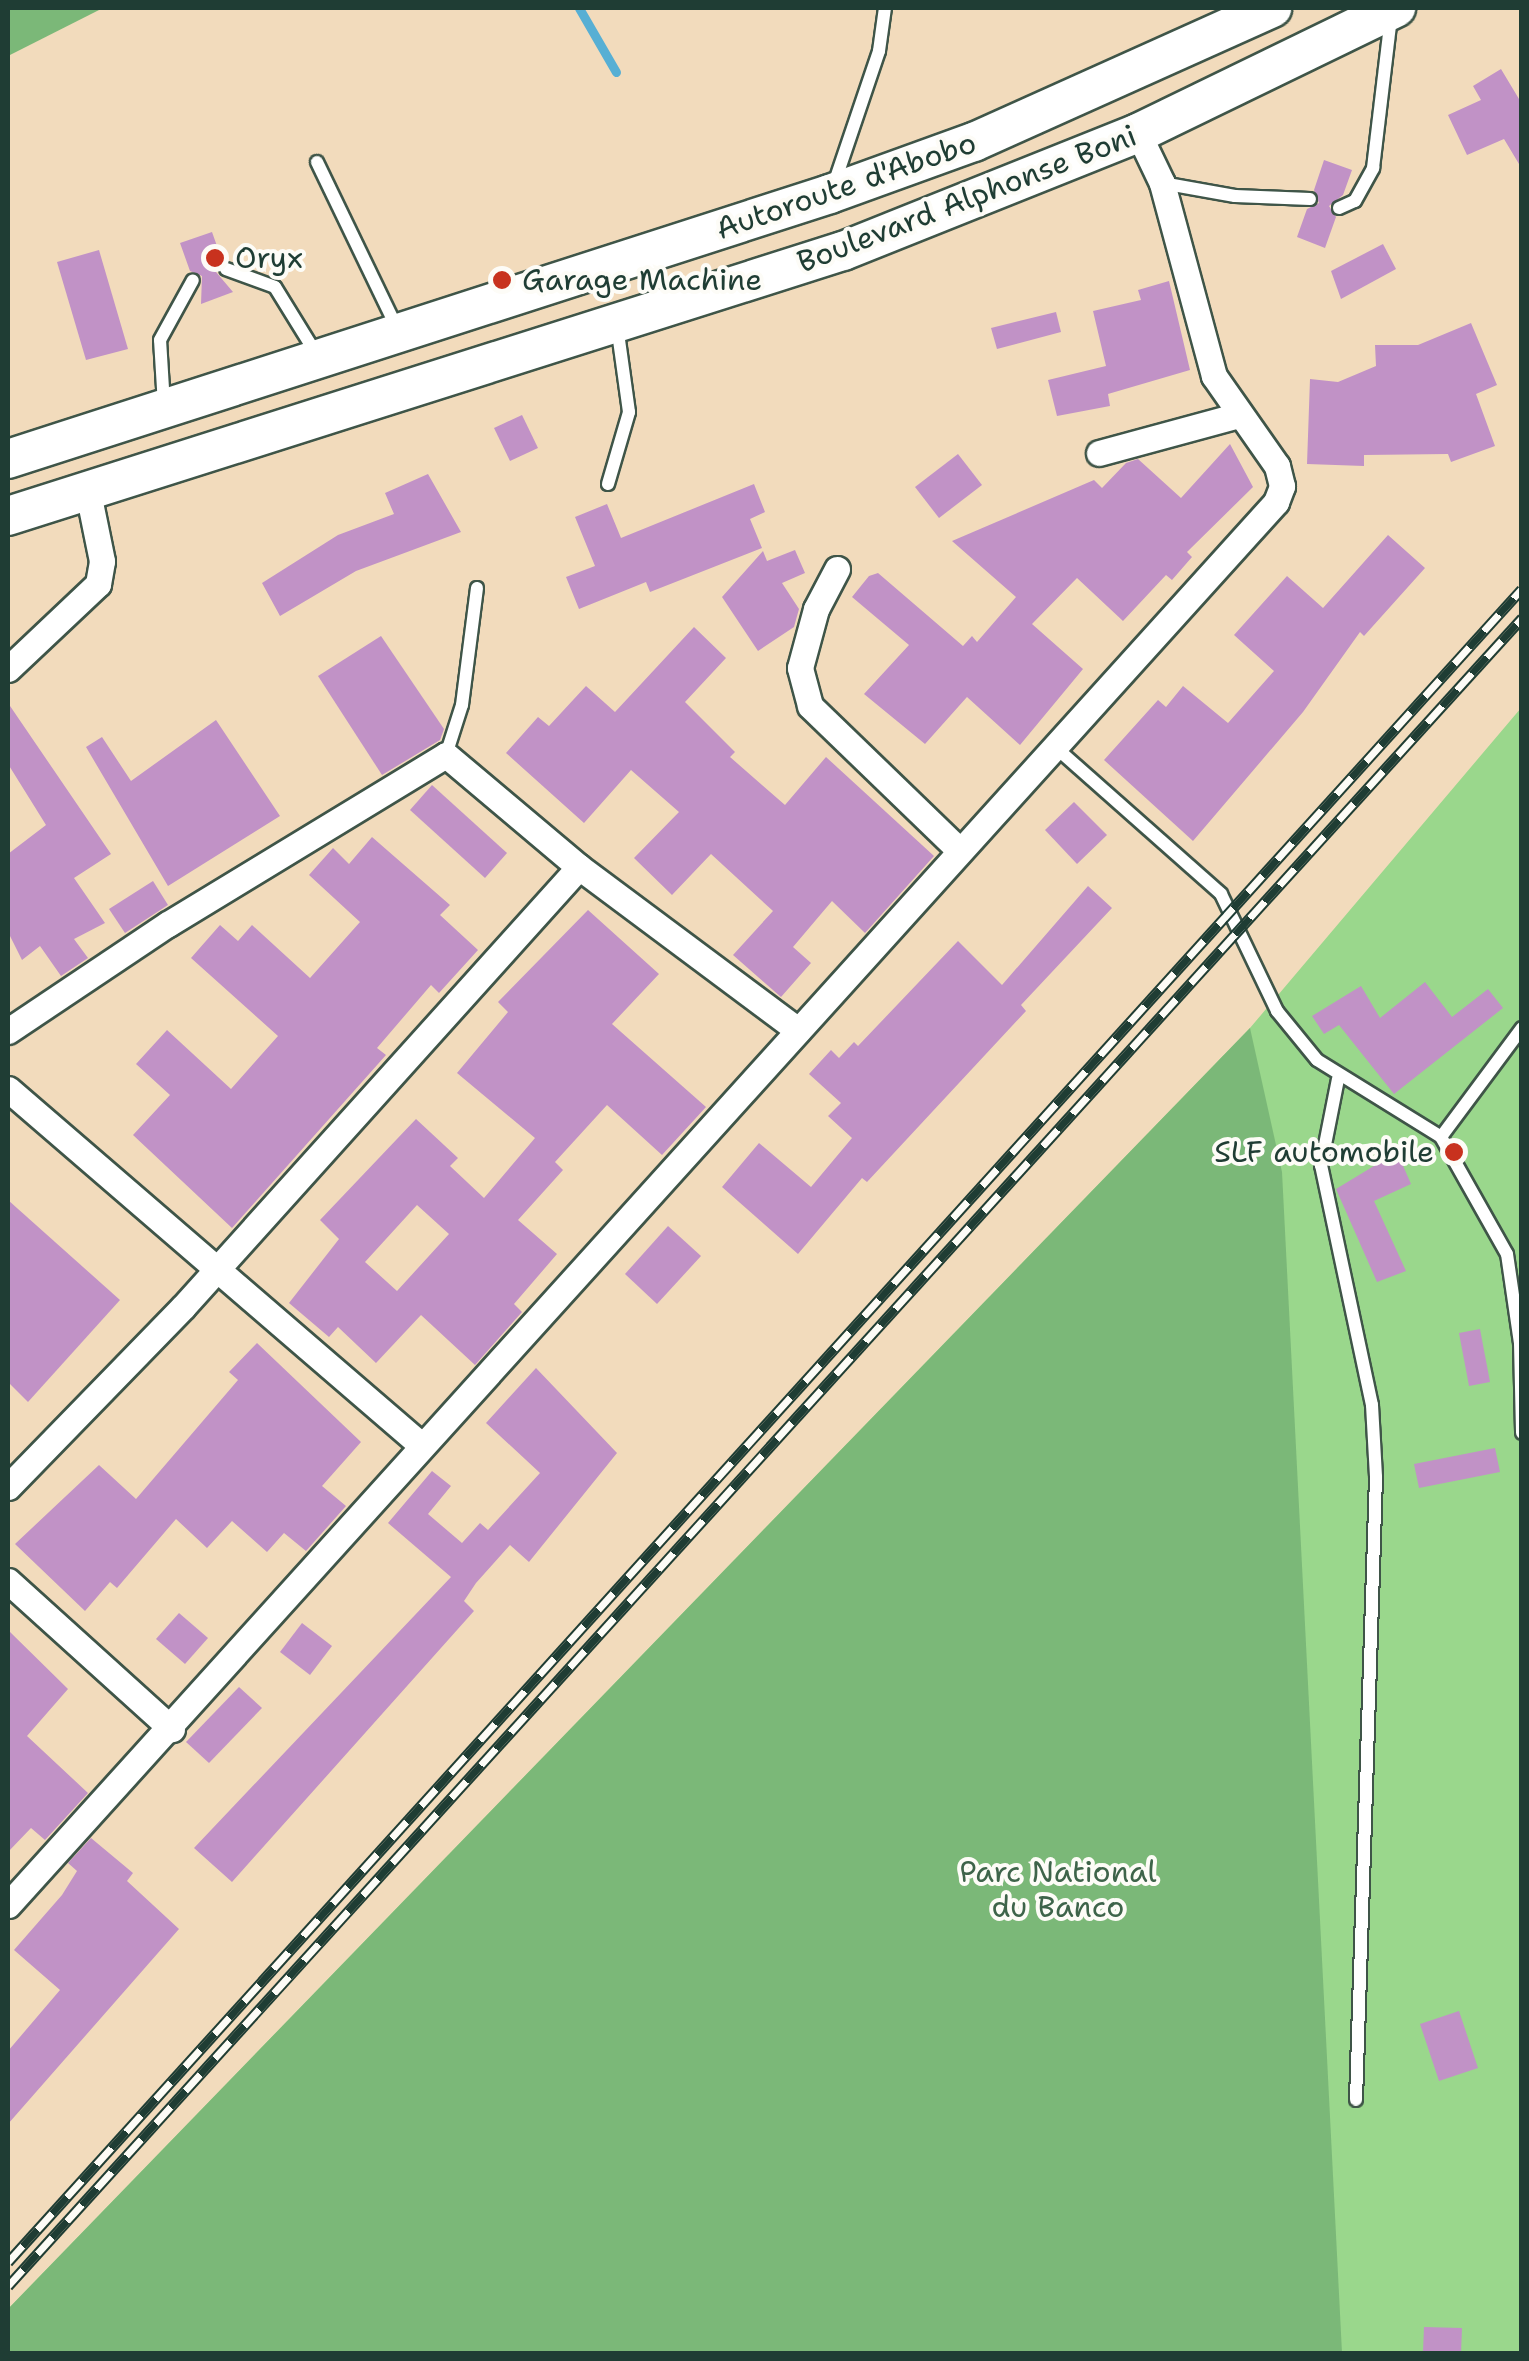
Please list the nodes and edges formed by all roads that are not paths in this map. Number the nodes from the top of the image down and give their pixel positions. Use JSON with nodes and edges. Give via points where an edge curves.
{"nodes":[{"id":1,"x":884,"y":8,"type":"edge"},
{"id":2,"x":1272,"y":8,"type":"edge"},
{"id":3,"x":1394,"y":8,"type":"edge"},
{"id":4,"x":1138,"y":133,"type":"junction"},
{"id":5,"x":317,"y":162,"type":"dead end"},
{"id":6,"x":1162,"y":183,"type":"junction"},
{"id":7,"x":830,"y":194,"type":"junction"},
{"id":8,"x":1310,"y":198,"type":"dead end"},
{"id":9,"x":1339,"y":208,"type":"dead end"},
{"id":10,"x":226,"y":269,"type":"dead end"},
{"id":11,"x":192,"y":280,"type":"dead end"},
{"id":12,"x":617,"y":324,"type":"junction"},
{"id":13,"x":400,"y":335,"type":"junction"},
{"id":14,"x":321,"y":361,"type":"junction"},
{"id":15,"x":164,"y":413,"type":"junction"},
{"id":16,"x":1239,"y":415,"type":"junction"},
{"id":17,"x":1099,"y":452,"type":"dead end"},
{"id":18,"x":8,"y":458,"type":"edge"},
{"id":19,"x":608,"y":484,"type":"dead end"},
{"id":20,"x":88,"y":492,"type":"junction"},
{"id":21,"x":8,"y":516,"type":"edge"},
{"id":22,"x":836,"y":570,"type":"dead end"},
{"id":23,"x":477,"y":588,"type":"dead end"},
{"id":24,"x":8,"y":670,"type":"edge"},
{"id":25,"x":1054,"y":746,"type":"junction"},
{"id":26,"x":446,"y":755,"type":"junction"},
{"id":27,"x":959,"y":850,"type":"junction"},
{"id":28,"x":579,"y":866,"type":"junction"},
{"id":29,"x":1522,"y":1028,"type":"edge"},
{"id":30,"x":798,"y":1030,"type":"junction"},
{"id":31,"x":8,"y":1031,"type":"edge"},
{"id":32,"x":1338,"y":1079,"type":"junction"},
{"id":33,"x":8,"y":1089,"type":"edge"},
{"id":34,"x":1441,"y":1137,"type":"junction"},
{"id":35,"x":214,"y":1270,"type":"junction"},
{"id":36,"x":1521,"y":1343,"type":"edge"},
{"id":37,"x":1522,"y":1433,"type":"edge"},
{"id":38,"x":421,"y":1445,"type":"junction"},
{"id":39,"x":8,"y":1487,"type":"edge"},
{"id":40,"x":8,"y":1582,"type":"edge"},
{"id":41,"x":172,"y":1728,"type":"junction"},
{"id":42,"x":8,"y":1905,"type":"edge"},
{"id":43,"x":1356,"y":2100,"type":"dead end"}],
"edges":[{"from":1,"to":7,"type":"lane","via":[[879,52]]},
{"from":2,"to":7,"type":"main road","name":"Autoroute d'Abobo","via":[[974,142]]},
{"from":3,"to":4,"type":"main road","name":"Boulevard Alphonse Boni"},
{"from":3,"to":9,"type":"lane","via":[[1372,168],[1355,202]]},
{"from":4,"to":6,"type":"street"},
{"from":4,"to":12,"type":"main road","name":"Boulevard Alphonse Boni","via":[[842,251]]},
{"from":5,"to":13,"type":"lane"},
{"from":6,"to":8,"type":"lane","via":[[1235,196]]},
{"from":6,"to":16,"type":"street","via":[[1214,376]]},
{"from":7,"to":13,"type":"main road","name":"Autoroute d'Abobo"},
{"from":10,"to":14,"type":"lane","via":[[275,287]]},
{"from":11,"to":15,"type":"lane","via":[[160,340]]},
{"from":12,"to":19,"type":"lane","via":[[629,412]]},
{"from":12,"to":20,"type":"main road","name":"Boulevard Alphonse Boni"},
{"from":13,"to":14,"type":"main road","name":"Autoroute d'Abobo"},
{"from":14,"to":15,"type":"main road","name":"Autoroute d'Abobo"},
{"from":15,"to":18,"type":"main road","name":"Autoroute d'Abobo"},
{"from":16,"to":17,"type":"street"},
{"from":16,"to":25,"type":"street","via":[[1277,466],[1282,486],[1276,502]]},
{"from":20,"to":21,"type":"main road","name":"Boulevard Alphonse Boni"},
{"from":20,"to":24,"type":"street","via":[[102,561],[98,584]]},
{"from":22,"to":27,"type":"street","via":[[800,668],[810,706]]},
{"from":23,"to":26,"type":"lane","via":[[462,705]]},
{"from":25,"to":27,"type":"street"},
{"from":25,"to":32,"type":"lane","via":[[1221,894],[1277,1010]]},
{"from":26,"to":28,"type":"street"},
{"from":26,"to":31,"type":"street"},
{"from":27,"to":30,"type":"street"},
{"from":28,"to":30,"type":"street"},
{"from":28,"to":35,"type":"street"},
{"from":29,"to":34,"type":"lane"},
{"from":30,"to":38,"type":"street"},
{"from":32,"to":34,"type":"lane"},
{"from":32,"to":43,"type":"lane","via":[[1321,1165],[1372,1405],[1376,1477]]},
{"from":33,"to":35,"type":"street"},
{"from":34,"to":36,"type":"lane","via":[[1495,1223]]},
{"from":35,"to":38,"type":"street"},
{"from":35,"to":39,"type":"street"},
{"from":36,"to":37,"type":"lane"},
{"from":38,"to":41,"type":"street"},
{"from":40,"to":41,"type":"street"},
{"from":41,"to":42,"type":"street"}]}
